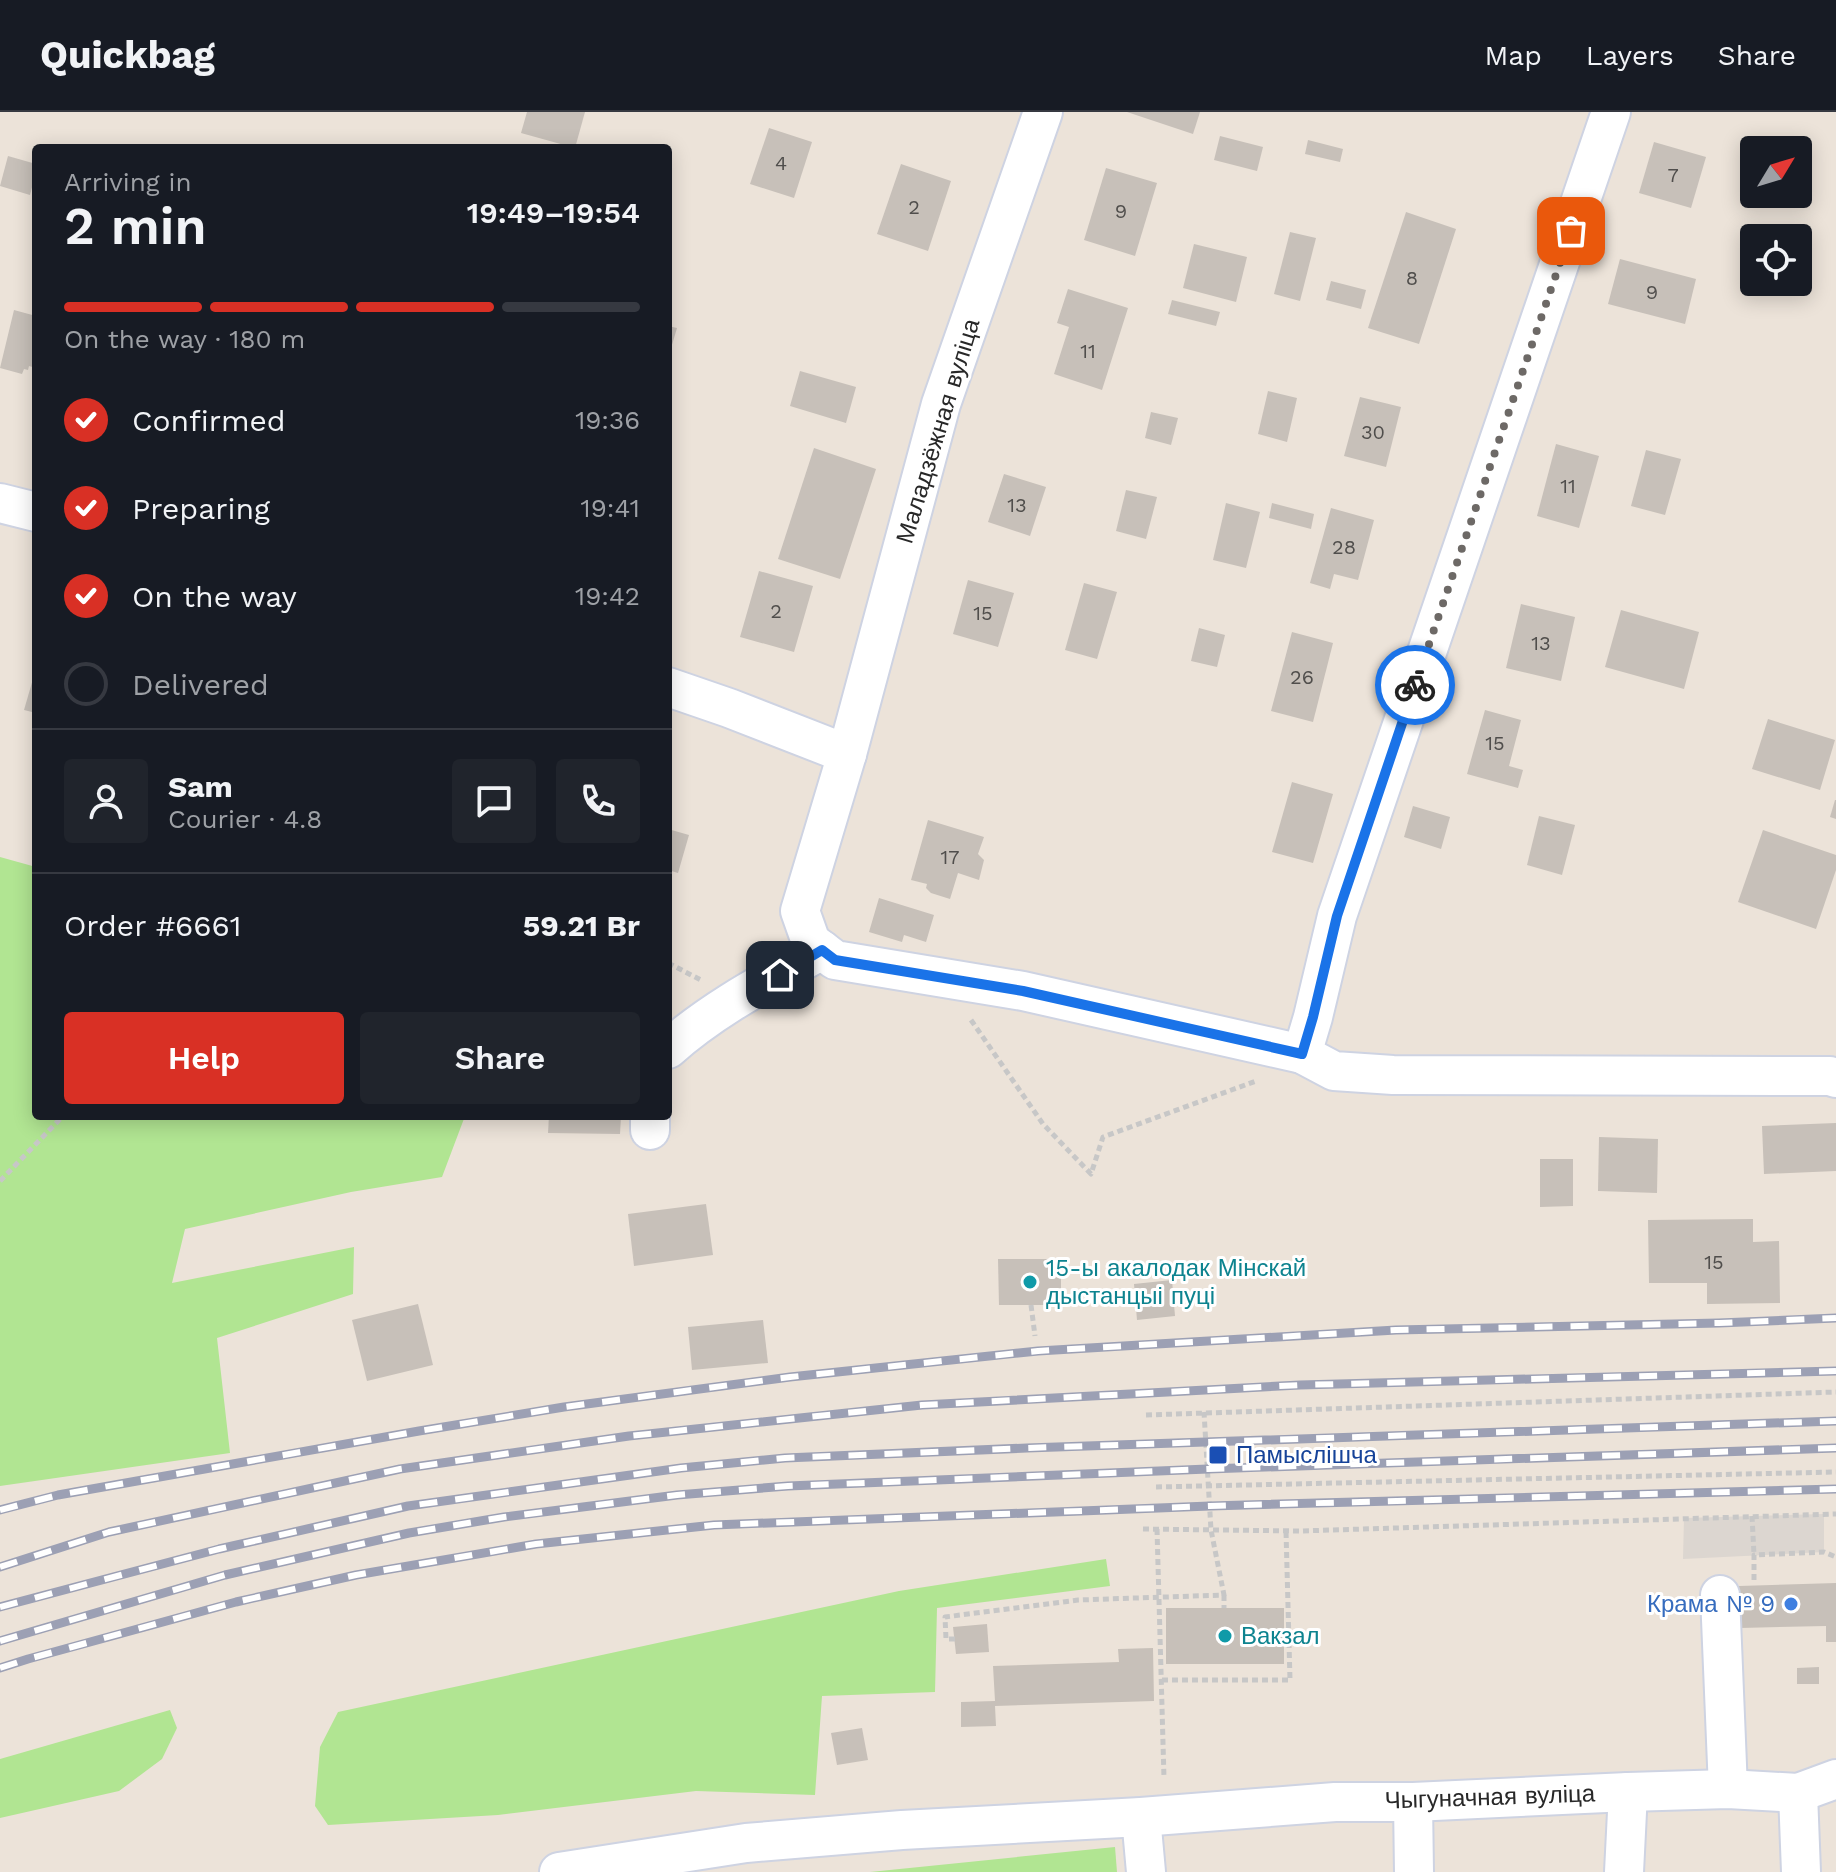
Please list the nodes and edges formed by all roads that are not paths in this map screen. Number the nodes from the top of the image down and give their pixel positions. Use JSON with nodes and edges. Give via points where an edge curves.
{"nodes":[{"id":1,"x":1611,"y":112,"type":"edge"},
{"id":2,"x":1037,"y":114,"type":"edge"},
{"id":3,"x":0,"y":503,"type":"edge"},
{"id":4,"x":32,"y":511,"type":"edge"},
{"id":5,"x":672,"y":688,"type":"edge"},
{"id":6,"x":847,"y":754,"type":"junction"},
{"id":7,"x":822,"y":950,"type":"junction"},
{"id":8,"x":672,"y":1045,"type":"edge"},
{"id":9,"x":1302,"y":1054,"type":"junction"},
{"id":10,"x":1836,"y":1078,"type":"edge"},
{"id":11,"x":1737,"y":1590,"type":"road end"},
{"id":12,"x":1836,"y":1779,"type":"edge"},
{"id":13,"x":1728,"y":1789,"type":"junction"},
{"id":14,"x":1628,"y":1792,"type":"junction"},
{"id":15,"x":1798,"y":1793,"type":"junction"},
{"id":16,"x":1413,"y":1802,"type":"junction"},
{"id":17,"x":1153,"y":1816,"type":"junction"},
{"id":18,"x":559,"y":1872,"type":"edge"},
{"id":19,"x":1146,"y":1872,"type":"edge"},
{"id":20,"x":1414,"y":1872,"type":"edge"},
{"id":21,"x":1624,"y":1872,"type":"edge"},
{"id":22,"x":1801,"y":1872,"type":"edge"}],
"edges":[{"from":1,"to":9,"type":"street","via":[[1337,916]]},
{"from":2,"to":6,"type":"street","name":"Маладзёжная вуліца","via":[[941,404]]},
{"from":3,"to":4,"type":"street"},
{"from":5,"to":6,"type":"street"},
{"from":6,"to":7,"type":"street","name":"Маладзёжная вуліца","via":[[800,911],[811,942]]},
{"from":7,"to":8,"type":"street","via":[[737,999]]},
{"from":7,"to":9,"type":"street","via":[[835,960],[1023,991]]},
{"from":9,"to":10,"type":"street","via":[[1334,1071],[1393,1075]]},
{"from":11,"to":13,"type":"street"},
{"from":12,"to":15,"type":"street","name":"Чыгуначная вуліца"},
{"from":13,"to":14,"type":"street","name":"Чыгуначная вуліца"},
{"from":13,"to":15,"type":"street","name":"Чыгуначная вуліца"},
{"from":14,"to":16,"type":"street","name":"Чыгуначная вуліца"},
{"from":14,"to":21,"type":"street"},
{"from":15,"to":22,"type":"street"},
{"from":16,"to":17,"type":"street","name":"Чыгуначная вуліца","via":[[1335,1802]]},
{"from":16,"to":20,"type":"street"},
{"from":17,"to":18,"type":"street","name":"Чыгуначная вуліца","via":[[746,1843]]},
{"from":17,"to":19,"type":"street"}]}
